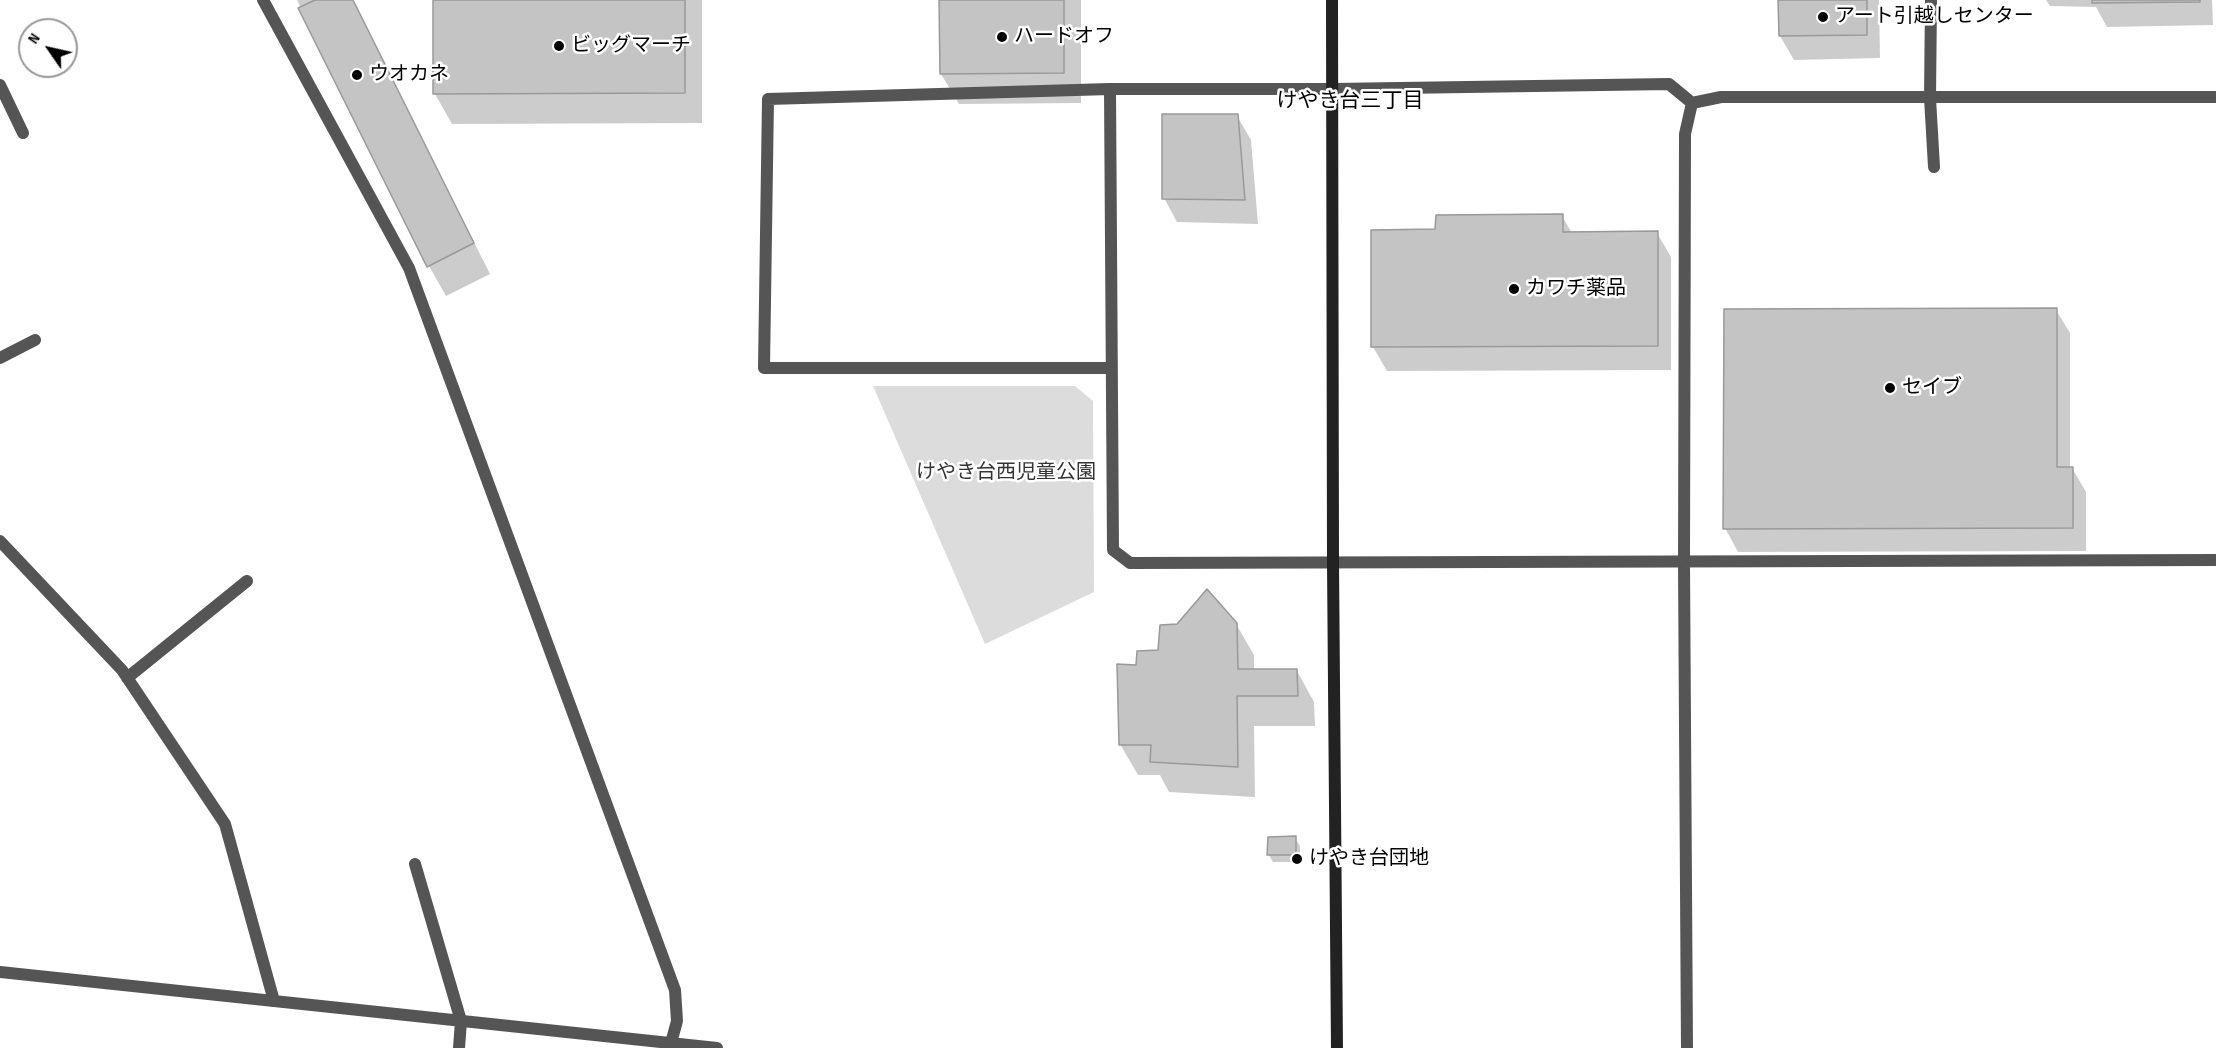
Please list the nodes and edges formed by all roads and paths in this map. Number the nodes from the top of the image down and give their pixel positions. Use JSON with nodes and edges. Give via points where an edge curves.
{"nodes":[{"id":1,"x":263,"y":0,"type":"edge"},
{"id":2,"x":1332,"y":0,"type":"edge"},
{"id":3,"x":1931,"y":0,"type":"edge"},
{"id":4,"x":0,"y":85,"type":"edge"},
{"id":5,"x":1110,"y":89,"type":"junction"},
{"id":6,"x":1333,"y":89,"type":"junction"},
{"id":7,"x":1930,"y":98,"type":"junction"},
{"id":8,"x":2216,"y":98,"type":"edge"},
{"id":9,"x":1692,"y":103,"type":"junction"},
{"id":10,"x":23,"y":133,"type":"dead end"},
{"id":11,"x":1934,"y":167,"type":"dead end"},
{"id":12,"x":35,"y":340,"type":"dead end"},
{"id":13,"x":0,"y":358,"type":"edge"},
{"id":14,"x":1110,"y":369,"type":"junction"},
{"id":15,"x":0,"y":541,"type":"edge"},
{"id":16,"x":2216,"y":560,"type":"edge"},
{"id":17,"x":1333,"y":563,"type":"junction"},
{"id":18,"x":1684,"y":563,"type":"junction"},
{"id":19,"x":247,"y":581,"type":"dead end"},
{"id":20,"x":127,"y":678,"type":"junction"},
{"id":21,"x":415,"y":864,"type":"dead end"},
{"id":22,"x":0,"y":972,"type":"edge"},
{"id":23,"x":274,"y":1001,"type":"junction"},
{"id":24,"x":462,"y":1021,"type":"junction"},
{"id":25,"x":669,"y":1045,"type":"edge"},
{"id":26,"x":459,"y":1048,"type":"edge"},
{"id":27,"x":717,"y":1048,"type":"edge"},
{"id":28,"x":1337,"y":1048,"type":"edge"},
{"id":29,"x":1687,"y":1048,"type":"edge"}],
"edges":[{"from":1,"to":25,"type":"street","via":[[409,268],[675,990],[677,1021]]},
{"from":2,"to":6,"type":"street"},
{"from":3,"to":7,"type":"street"},
{"from":4,"to":10,"type":"street"},
{"from":5,"to":6,"type":"street"},
{"from":5,"to":14,"type":"street"},
{"from":5,"to":14,"type":"street","via":[[768,99],[764,368]]},
{"from":6,"to":9,"type":"street","via":[[1669,84]]},
{"from":6,"to":17,"type":"street"},
{"from":7,"to":8,"type":"street"},
{"from":7,"to":9,"type":"street","via":[[1720,97]]},
{"from":7,"to":11,"type":"street"},
{"from":9,"to":18,"type":"street","via":[[1685,134]]},
{"from":12,"to":13,"type":"street"},
{"from":14,"to":17,"type":"street","via":[[1113,550],[1130,563]]},
{"from":15,"to":20,"type":"street"},
{"from":16,"to":18,"type":"street"},
{"from":17,"to":18,"type":"street"},
{"from":17,"to":28,"type":"street"},
{"from":18,"to":29,"type":"street"},
{"from":19,"to":20,"type":"street"},
{"from":20,"to":23,"type":"street","via":[[225,824]]},
{"from":21,"to":24,"type":"street"},
{"from":22,"to":23,"type":"street"},
{"from":23,"to":24,"type":"street"},
{"from":24,"to":25,"type":"street"},
{"from":24,"to":26,"type":"street"},
{"from":25,"to":27,"type":"street"}]}
